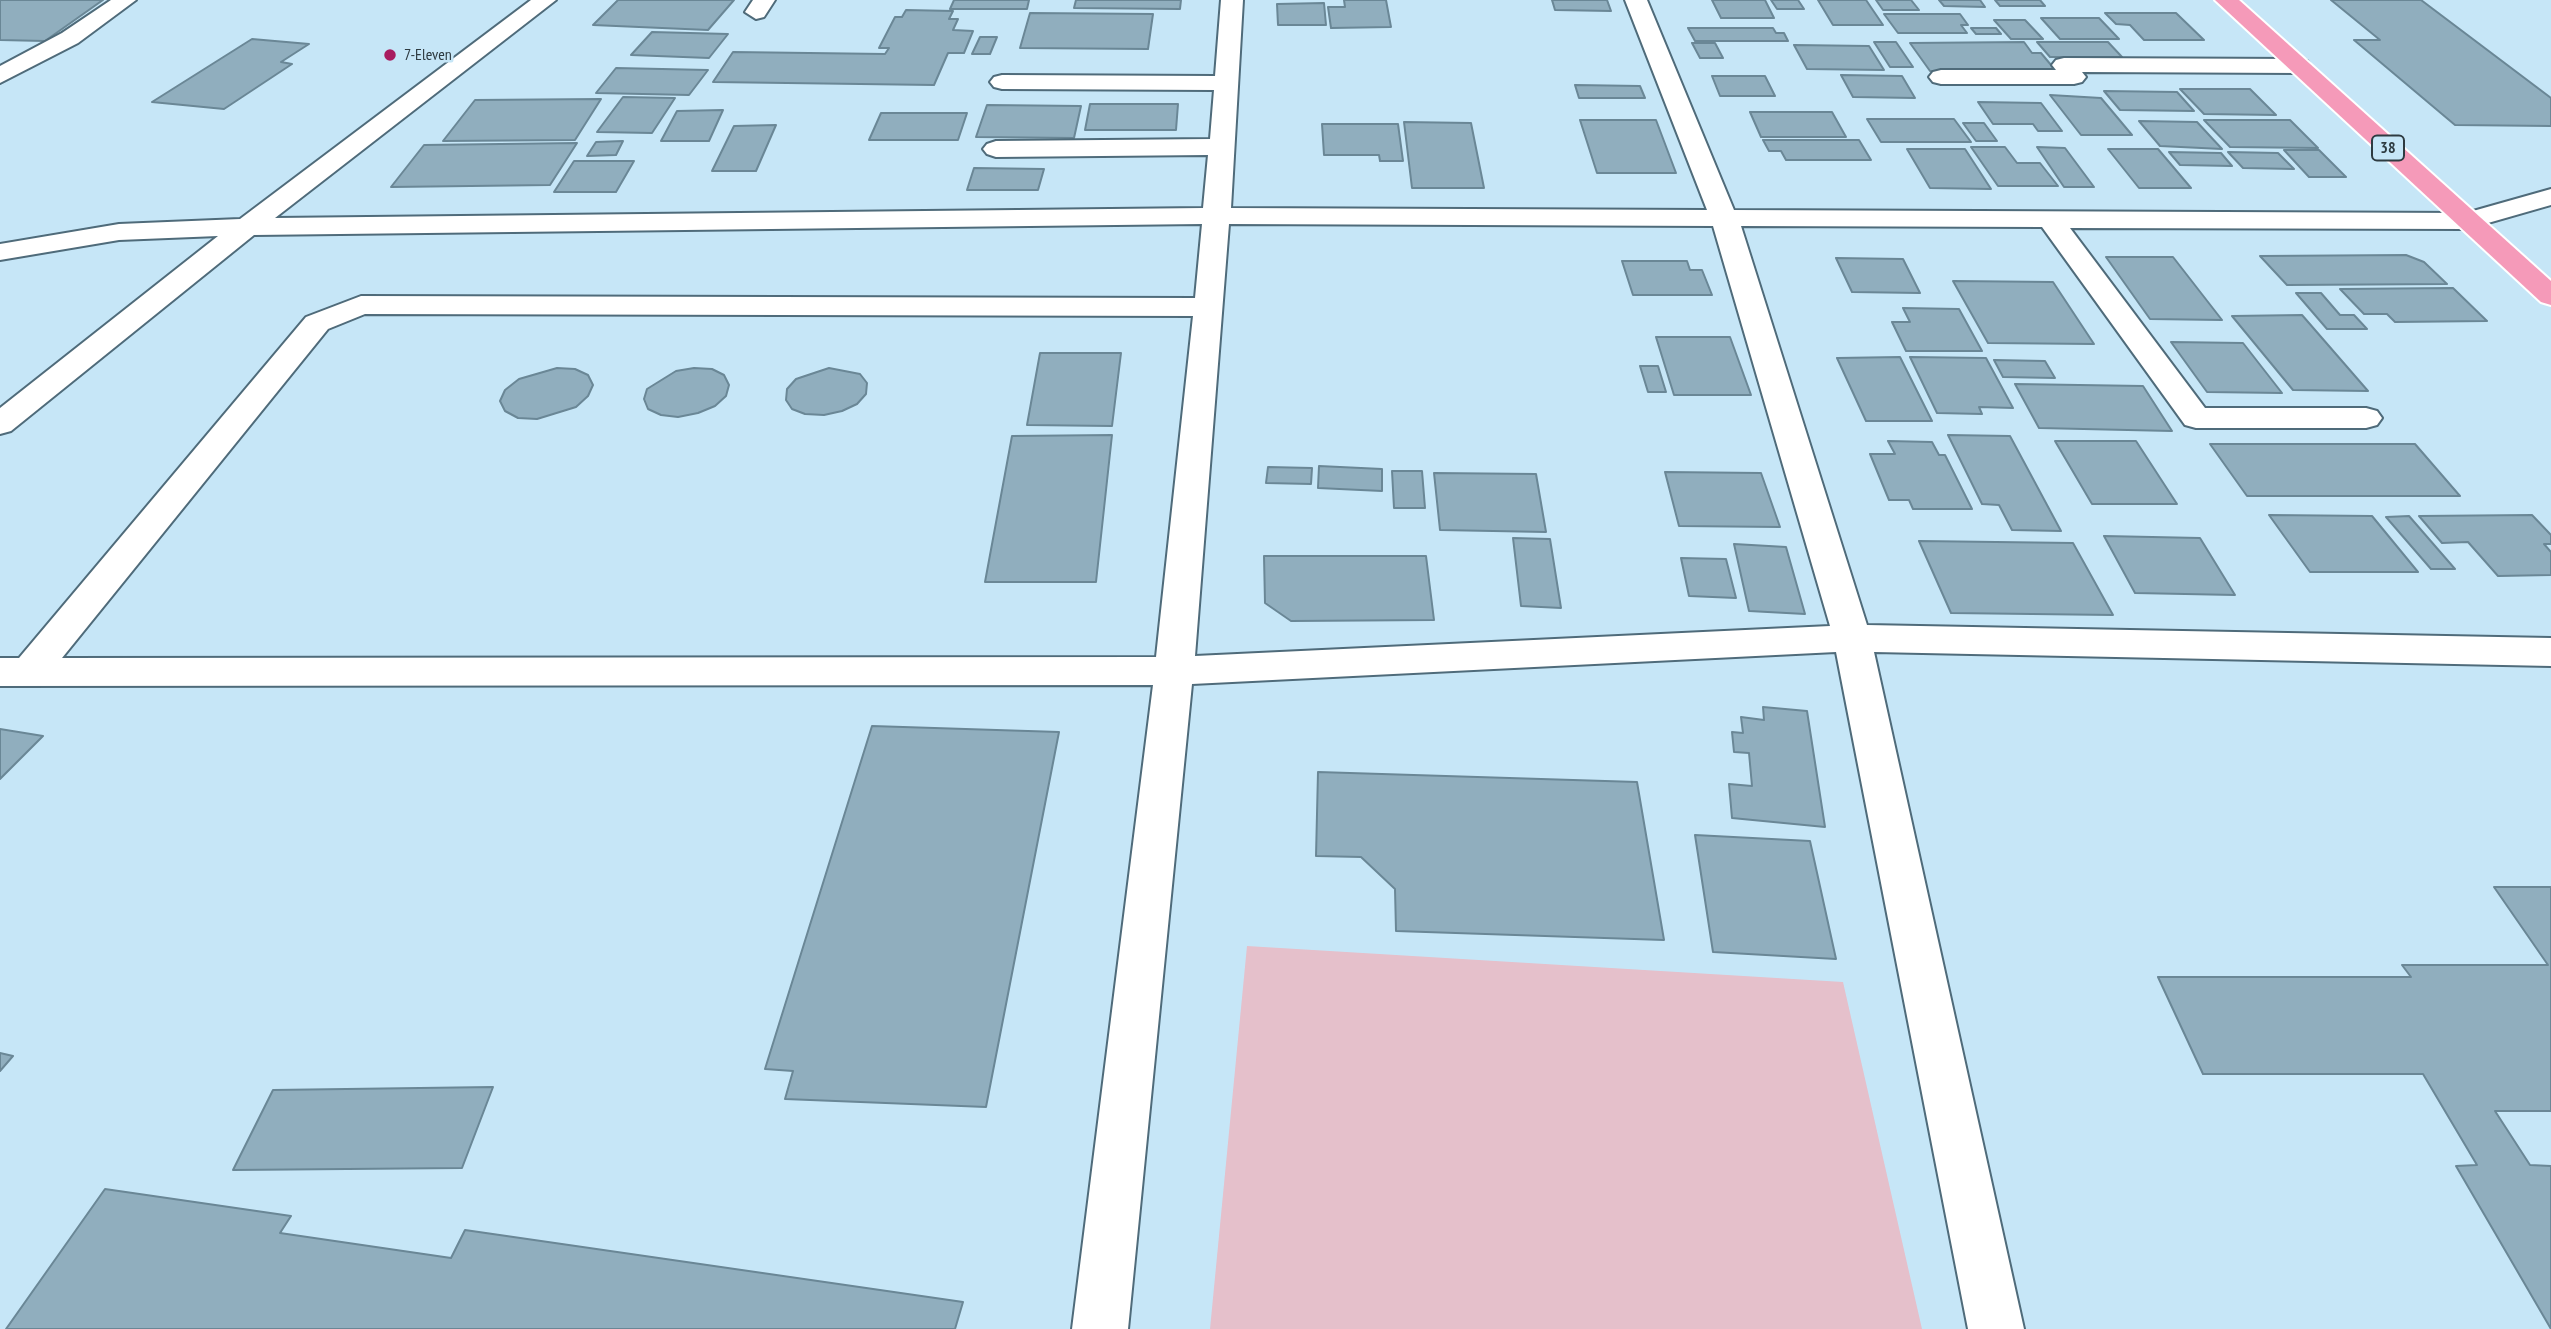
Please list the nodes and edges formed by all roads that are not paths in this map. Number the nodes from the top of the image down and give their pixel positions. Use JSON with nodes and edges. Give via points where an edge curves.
{"nodes":[{"id":1,"x":125,"y":0,"type":"edge"},
{"id":2,"x":545,"y":0,"type":"edge"},
{"id":3,"x":1232,"y":0,"type":"edge"},
{"id":4,"x":1636,"y":0,"type":"edge"},
{"id":5,"x":2227,"y":0,"type":"edge"},
{"id":6,"x":2299,"y":66,"type":"junction"},
{"id":7,"x":0,"y":76,"type":"edge"},
{"id":8,"x":1941,"y":77,"type":"dead end"},
{"id":9,"x":1002,"y":82,"type":"dead end"},
{"id":10,"x":1227,"y":83,"type":"junction"},
{"id":11,"x":1223,"y":147,"type":"junction"},
{"id":12,"x":996,"y":149,"type":"dead end"},
{"id":13,"x":2551,"y":197,"type":"edge"},
{"id":14,"x":1218,"y":216,"type":"junction"},
{"id":15,"x":1725,"y":220,"type":"junction"},
{"id":16,"x":2050,"y":220,"type":"junction"},
{"id":17,"x":2467,"y":221,"type":"junction"},
{"id":18,"x":247,"y":227,"type":"junction"},
{"id":19,"x":0,"y":252,"type":"edge"},
{"id":20,"x":2551,"y":296,"type":"edge"},
{"id":21,"x":1210,"y":307,"type":"junction"},
{"id":22,"x":2366,"y":418,"type":"dead end"},
{"id":23,"x":0,"y":424,"type":"edge"},
{"id":24,"x":1852,"y":638,"type":"junction"},
{"id":25,"x":2551,"y":652,"type":"edge"},
{"id":26,"x":1176,"y":671,"type":"junction"},
{"id":27,"x":14,"y":672,"type":"edge"},
{"id":28,"x":1100,"y":1329,"type":"edge"},
{"id":29,"x":1996,"y":1329,"type":"edge"}],
"edges":[{"from":1,"to":7,"type":"street","via":[[70,38]]},
{"from":2,"to":18,"type":"street"},
{"from":3,"to":10,"type":"street"},
{"from":4,"to":15,"type":"street"},
{"from":5,"to":6,"type":"highway","number":"38"},
{"from":6,"to":8,"type":"street","via":[[2064,65],[2074,77]]},
{"from":6,"to":17,"type":"highway","number":"38"},
{"from":9,"to":10,"type":"street"},
{"from":10,"to":11,"type":"street"},
{"from":11,"to":12,"type":"street"},
{"from":11,"to":14,"type":"street"},
{"from":13,"to":17,"type":"street"},
{"from":14,"to":15,"type":"street"},
{"from":14,"to":18,"type":"street"},
{"from":14,"to":21,"type":"street"},
{"from":15,"to":16,"type":"street"},
{"from":15,"to":24,"type":"street"},
{"from":16,"to":17,"type":"street"},
{"from":16,"to":22,"type":"street","via":[[2196,418]]},
{"from":17,"to":20,"type":"highway","number":"38"},
{"from":18,"to":19,"type":"street","via":[[119,232]]},
{"from":18,"to":23,"type":"street"},
{"from":21,"to":26,"type":"street"},
{"from":21,"to":27,"type":"street","via":[[361,306],[317,323]]},
{"from":24,"to":25,"type":"street"},
{"from":24,"to":26,"type":"street"},
{"from":24,"to":29,"type":"street"},
{"from":26,"to":27,"type":"street"},
{"from":26,"to":28,"type":"street"}]}
